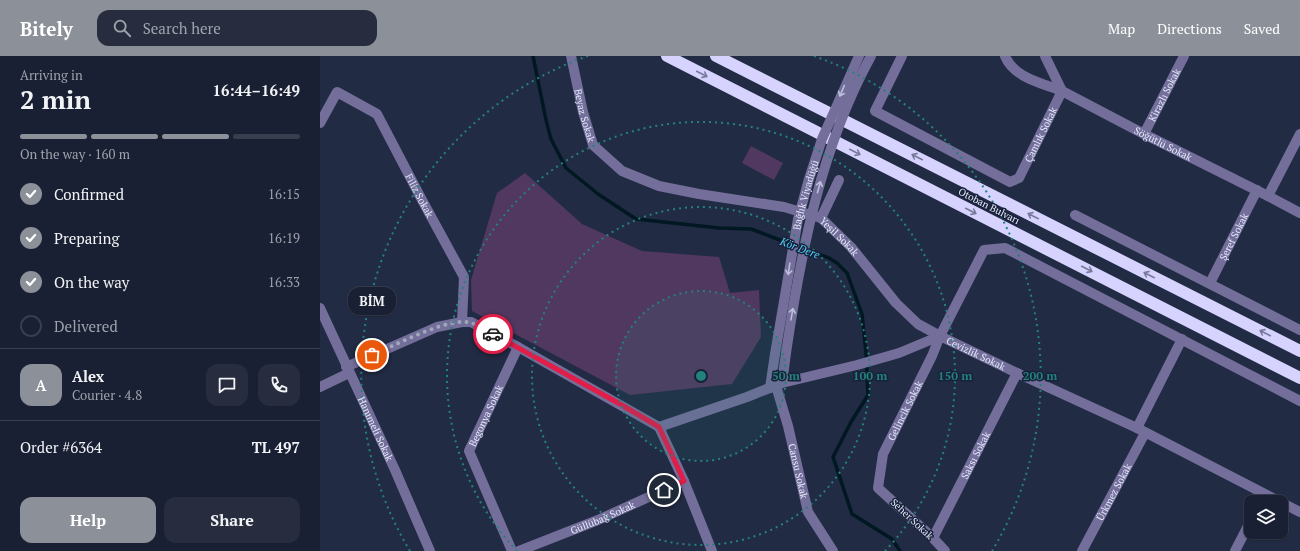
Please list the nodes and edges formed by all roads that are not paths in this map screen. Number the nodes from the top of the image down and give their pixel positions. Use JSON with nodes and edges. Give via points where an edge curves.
{"nodes":[{"id":1,"x":570,"y":56,"type":"edge"},
{"id":2,"x":667,"y":56,"type":"edge"},
{"id":3,"x":716,"y":56,"type":"edge"},
{"id":4,"x":859,"y":56,"type":"edge"},
{"id":5,"x":871,"y":56,"type":"edge"},
{"id":6,"x":902,"y":56,"type":"edge"},
{"id":7,"x":1005,"y":56,"type":"edge"},
{"id":8,"x":1045,"y":56,"type":"edge"},
{"id":9,"x":1184,"y":56,"type":"edge"},
{"id":10,"x":1062,"y":90,"type":"junction"},
{"id":11,"x":320,"y":123,"type":"edge"},
{"id":12,"x":1144,"y":134,"type":"junction"},
{"id":13,"x":1300,"y":134,"type":"edge"},
{"id":14,"x":839,"y":180,"type":"dead end"},
{"id":15,"x":659,"y":186,"type":"joint"},
{"id":16,"x":1257,"y":190,"type":"junction"},
{"id":17,"x":1268,"y":196,"type":"junction"},
{"id":18,"x":1300,"y":213,"type":"edge"},
{"id":19,"x":1075,"y":214,"type":"dead end"},
{"id":20,"x":821,"y":218,"type":"junction"},
{"id":21,"x":1210,"y":283,"type":"junction"},
{"id":22,"x":320,"y":308,"type":"edge"},
{"id":23,"x":462,"y":322,"type":"junction"},
{"id":24,"x":1300,"y":330,"type":"edge"},
{"id":25,"x":940,"y":336,"type":"junction"},
{"id":26,"x":1182,"y":339,"type":"junction"},
{"id":27,"x":518,"y":347,"type":"junction"},
{"id":28,"x":1300,"y":351,"type":"edge"},
{"id":29,"x":348,"y":370,"type":"junction"},
{"id":30,"x":1017,"y":373,"type":"junction"},
{"id":31,"x":1300,"y":378,"type":"edge"},
{"id":32,"x":776,"y":386,"type":"junction"},
{"id":33,"x":320,"y":387,"type":"edge"},
{"id":34,"x":1300,"y":401,"type":"edge"},
{"id":35,"x":659,"y":427,"type":"junction"},
{"id":36,"x":1141,"y":430,"type":"junction"},
{"id":37,"x":684,"y":481,"type":"junction"},
{"id":38,"x":878,"y":488,"type":"joint"},
{"id":39,"x":1258,"y":495,"type":"edge"},
{"id":40,"x":1288,"y":507,"type":"edge"},
{"id":41,"x":1300,"y":512,"type":"edge"},
{"id":42,"x":1244,"y":534,"type":"edge"},
{"id":43,"x":933,"y":538,"type":"junction"},
{"id":44,"x":430,"y":551,"type":"edge"},
{"id":45,"x":512,"y":551,"type":"edge"},
{"id":46,"x":519,"y":551,"type":"edge"},
{"id":47,"x":712,"y":551,"type":"edge"},
{"id":48,"x":833,"y":551,"type":"edge"},
{"id":49,"x":945,"y":551,"type":"edge"},
{"id":50,"x":1082,"y":551,"type":"edge"},
{"id":51,"x":1235,"y":551,"type":"edge"}],
"edges":[{"from":1,"to":15,"type":"street","name":"Beyaz Sokak","via":[[593,145],[622,171]]},
{"from":2,"to":31,"type":"highway","name":"Otoban Bulvarı","one_way":true},
{"from":28,"to":3,"type":"highway","name":"Otoban Bulvarı","one_way":true},
{"from":4,"to":32,"type":"street","name":"Bağlık Viyadüğü","one_way":true,"bridge":true,"via":[[822,139],[798,220],[774,356]]},
{"from":32,"to":5,"type":"street","name":"Bağlık Viyadüğü","one_way":true,"bridge":true,"via":[[786,353],[812,214],[824,170],[852,93]]},
{"from":6,"to":10,"type":"street","name":"Çamlık Sokak","via":[[875,111],[1010,182],[1019,178]]},
{"from":7,"to":10,"type":"street","name":"Söğütlü Sokak","via":[[1021,76]]},
{"from":8,"to":10,"type":"street"},
{"from":9,"to":12,"type":"street","name":"Kirazlı Sokak"},
{"from":10,"to":12,"type":"street","name":"Söğütlü Sokak"},
{"from":11,"to":23,"type":"street","name":"Filiz Sokak","via":[[337,92],[377,114],[464,277]]},
{"from":12,"to":16,"type":"street","name":"Söğütlü Sokak"},
{"from":13,"to":17,"type":"street"},
{"from":14,"to":20,"type":"street"},
{"from":15,"to":20,"type":"street","name":"Yeşil Sokak","via":[[784,207]]},
{"from":16,"to":17,"type":"street","name":"Söğütlü Sokak"},
{"from":16,"to":21,"type":"street","name":"Şeref Sokak"},
{"from":17,"to":18,"type":"street","name":"Söğütlü Sokak"},
{"from":19,"to":21,"type":"street"},
{"from":20,"to":25,"type":"street","name":"Yeşil Sokak","via":[[852,247],[896,303],[918,324]]},
{"from":21,"to":24,"type":"street"},
{"from":22,"to":29,"type":"street","name":"Hanımeli Sokak"},
{"from":23,"to":27,"type":"street","via":[[471,322]]},
{"from":23,"to":29,"type":"street","via":[[437,326]]},
{"from":25,"to":26,"type":"street","name":"Gelincik Sokak","via":[[984,250],[1005,248]]},
{"from":25,"to":30,"type":"street","name":"Cevizlik Sokak"},
{"from":25,"to":32,"type":"street","name":"Cevizlik Sokak","via":[[899,353]]},
{"from":25,"to":38,"type":"street","name":"Gelincik Sokak","via":[[884,454]]},
{"from":26,"to":34,"type":"street"},
{"from":26,"to":36,"type":"street","name":"Ürkmez Sokak"},
{"from":27,"to":35,"type":"street"},
{"from":27,"to":45,"type":"street","name":"Begonya Sokak","via":[[468,451]]},
{"from":29,"to":33,"type":"street"},
{"from":29,"to":44,"type":"street","name":"Hanımeli Sokak"},
{"from":30,"to":36,"type":"street","name":"Cevizlik Sokak"},
{"from":30,"to":43,"type":"street","name":"Saksı Sokak"},
{"from":32,"to":35,"type":"street","name":"Cevizlik Sokak"},
{"from":32,"to":48,"type":"street","name":"Cansu Sokak","via":[[808,512]]},
{"from":35,"to":37,"type":"street"},
{"from":36,"to":39,"type":"street","name":"Cevizlik Sokak"},
{"from":36,"to":50,"type":"street","name":"Ürkmez Sokak"},
{"from":37,"to":46,"type":"street","name":"Güllübağ Sokak","via":[[598,520]]},
{"from":37,"to":47,"type":"street"},
{"from":38,"to":43,"type":"street","name":"Seher Sokak"},
{"from":40,"to":41,"type":"street","name":"Cevizlik Sokak"},
{"from":42,"to":51,"type":"street"},
{"from":43,"to":49,"type":"street","name":"Seher Sokak"}]}
